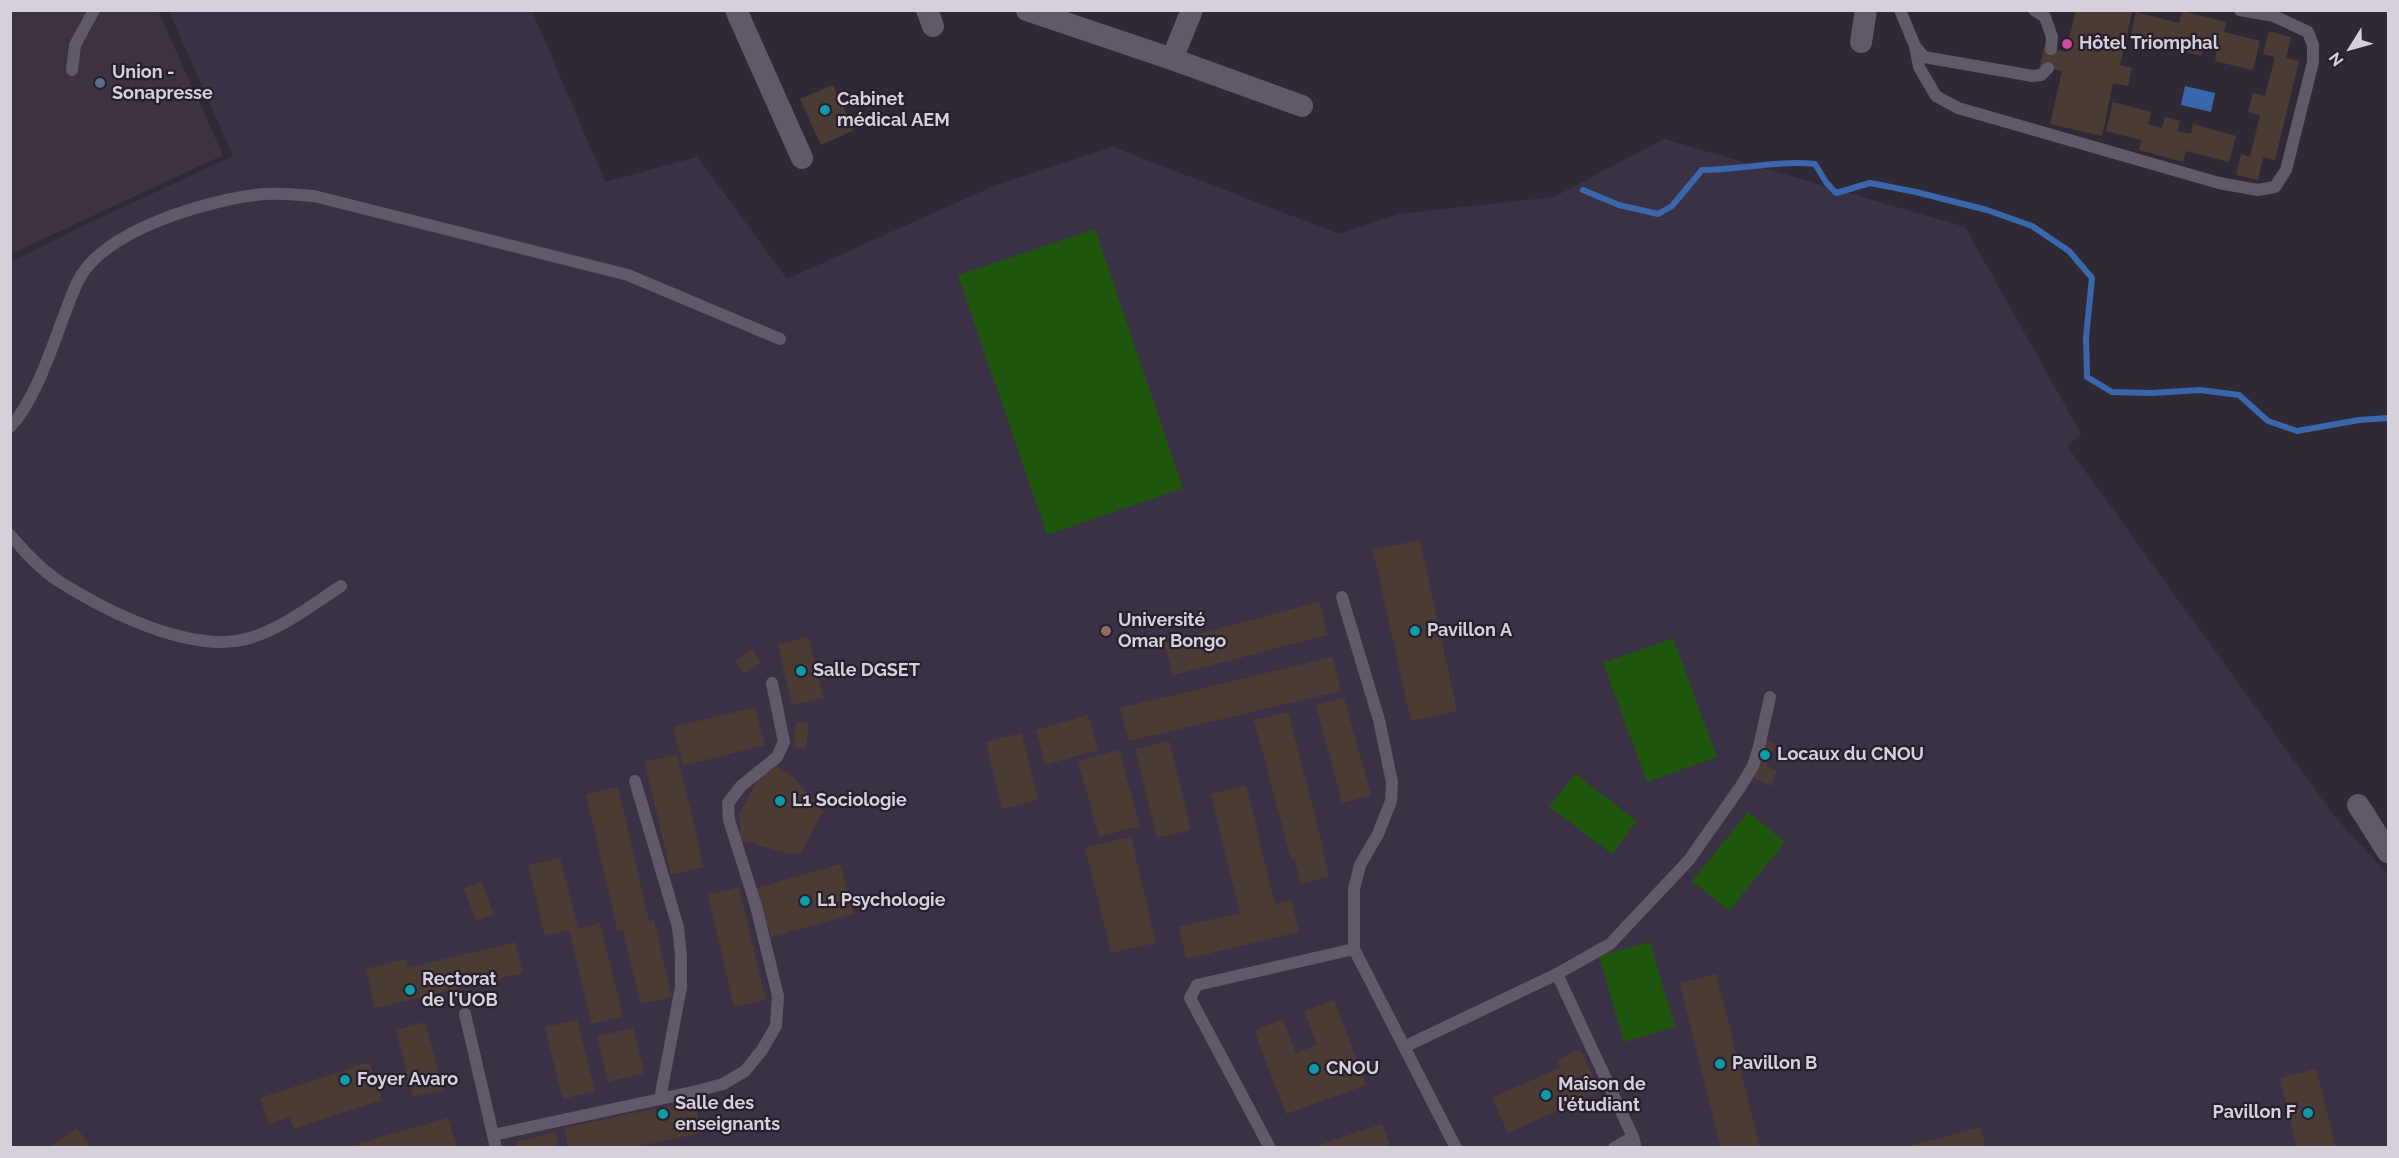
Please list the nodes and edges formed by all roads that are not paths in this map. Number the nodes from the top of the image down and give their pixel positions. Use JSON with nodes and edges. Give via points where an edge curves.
{"nodes":[{"id":1,"x":94,"y":10,"type":"edge"},
{"id":2,"x":736,"y":10,"type":"edge"},
{"id":3,"x":1027,"y":10,"type":"edge"},
{"id":4,"x":1192,"y":10,"type":"edge"},
{"id":5,"x":1866,"y":10,"type":"edge"},
{"id":6,"x":2034,"y":10,"type":"edge"},
{"id":7,"x":2240,"y":10,"type":"edge"},
{"id":8,"x":1902,"y":11,"type":"edge"},
{"id":9,"x":1861,"y":42,"type":"dead end"},
{"id":10,"x":1915,"y":46,"type":"junction"},
{"id":11,"x":2051,"y":49,"type":"dead end"},
{"id":12,"x":1172,"y":59,"type":"junction"},
{"id":13,"x":2048,"y":68,"type":"dead end"},
{"id":14,"x":72,"y":70,"type":"dead end"},
{"id":15,"x":1302,"y":106,"type":"dead end"},
{"id":16,"x":802,"y":159,"type":"dead end"},
{"id":17,"x":780,"y":339,"type":"dead end"},
{"id":18,"x":10,"y":427,"type":"edge"},
{"id":19,"x":10,"y":535,"type":"edge"},
{"id":20,"x":341,"y":586,"type":"dead end"},
{"id":21,"x":1341,"y":597,"type":"dead end"},
{"id":22,"x":772,"y":683,"type":"dead end"},
{"id":23,"x":1770,"y":697,"type":"dead end"},
{"id":24,"x":635,"y":781,"type":"dead end"},
{"id":25,"x":2358,"y":806,"type":"dead end"},
{"id":26,"x":2388,"y":852,"type":"edge"},
{"id":27,"x":1354,"y":949,"type":"junction"},
{"id":28,"x":1557,"y":974,"type":"junction"},
{"id":29,"x":465,"y":1014,"type":"dead end"},
{"id":30,"x":1404,"y":1047,"type":"junction"},
{"id":31,"x":660,"y":1099,"type":"junction"},
{"id":32,"x":495,"y":1141,"type":"edge"},
{"id":33,"x":1634,"y":1142,"type":"edge"},
{"id":34,"x":1270,"y":1148,"type":"edge"},
{"id":35,"x":1456,"y":1148,"type":"edge"},
{"id":36,"x":1614,"y":1148,"type":"edge"}],
"edges":[{"from":1,"to":14,"type":"lane","via":[[75,45]]},
{"from":2,"to":16,"type":"street"},
{"from":3,"to":12,"type":"street"},
{"from":4,"to":12,"type":"street"},
{"from":5,"to":9,"type":"street"},
{"from":6,"to":11,"type":"lane","via":[[2045,17],[2052,37]]},
{"from":7,"to":10,"type":"lane","via":[[2283,20],[2308,32],[2313,45],[2313,62],[2286,170],[2275,188],[2258,190],[2219,183],[1958,108],[1936,96],[1919,67]]},
{"from":8,"to":10,"type":"lane"},
{"from":10,"to":13,"type":"lane","via":[[1924,57],[2033,76]]},
{"from":12,"to":15,"type":"street"},
{"from":17,"to":18,"type":"lane","via":[[628,275],[314,196],[265,194],[221,201],[150,223],[98,256],[78,280],[31,395]]},
{"from":19,"to":20,"type":"lane","via":[[59,581],[133,621],[175,636],[211,642],[247,639],[275,628]]},
{"from":21,"to":27,"type":"lane","via":[[1379,720],[1392,782],[1391,801],[1360,865],[1354,889]]},
{"from":22,"to":31,"type":"lane","via":[[784,742],[777,757],[741,786],[728,803],[729,820],[778,996],[776,1026],[745,1071],[723,1084]]},
{"from":23,"to":28,"type":"lane","via":[[1753,766],[1701,845],[1610,944]]},
{"from":24,"to":31,"type":"lane","via":[[678,927],[681,956],[680,997]]},
{"from":25,"to":26,"type":"street"},
{"from":27,"to":30,"type":"lane"},
{"from":27,"to":34,"type":"lane","via":[[1197,985],[1190,998]]},
{"from":28,"to":30,"type":"lane"},
{"from":28,"to":33,"type":"lane"},
{"from":29,"to":32,"type":"lane"},
{"from":30,"to":35,"type":"lane"},
{"from":31,"to":32,"type":"lane"},
{"from":33,"to":36,"type":"lane"}]}
